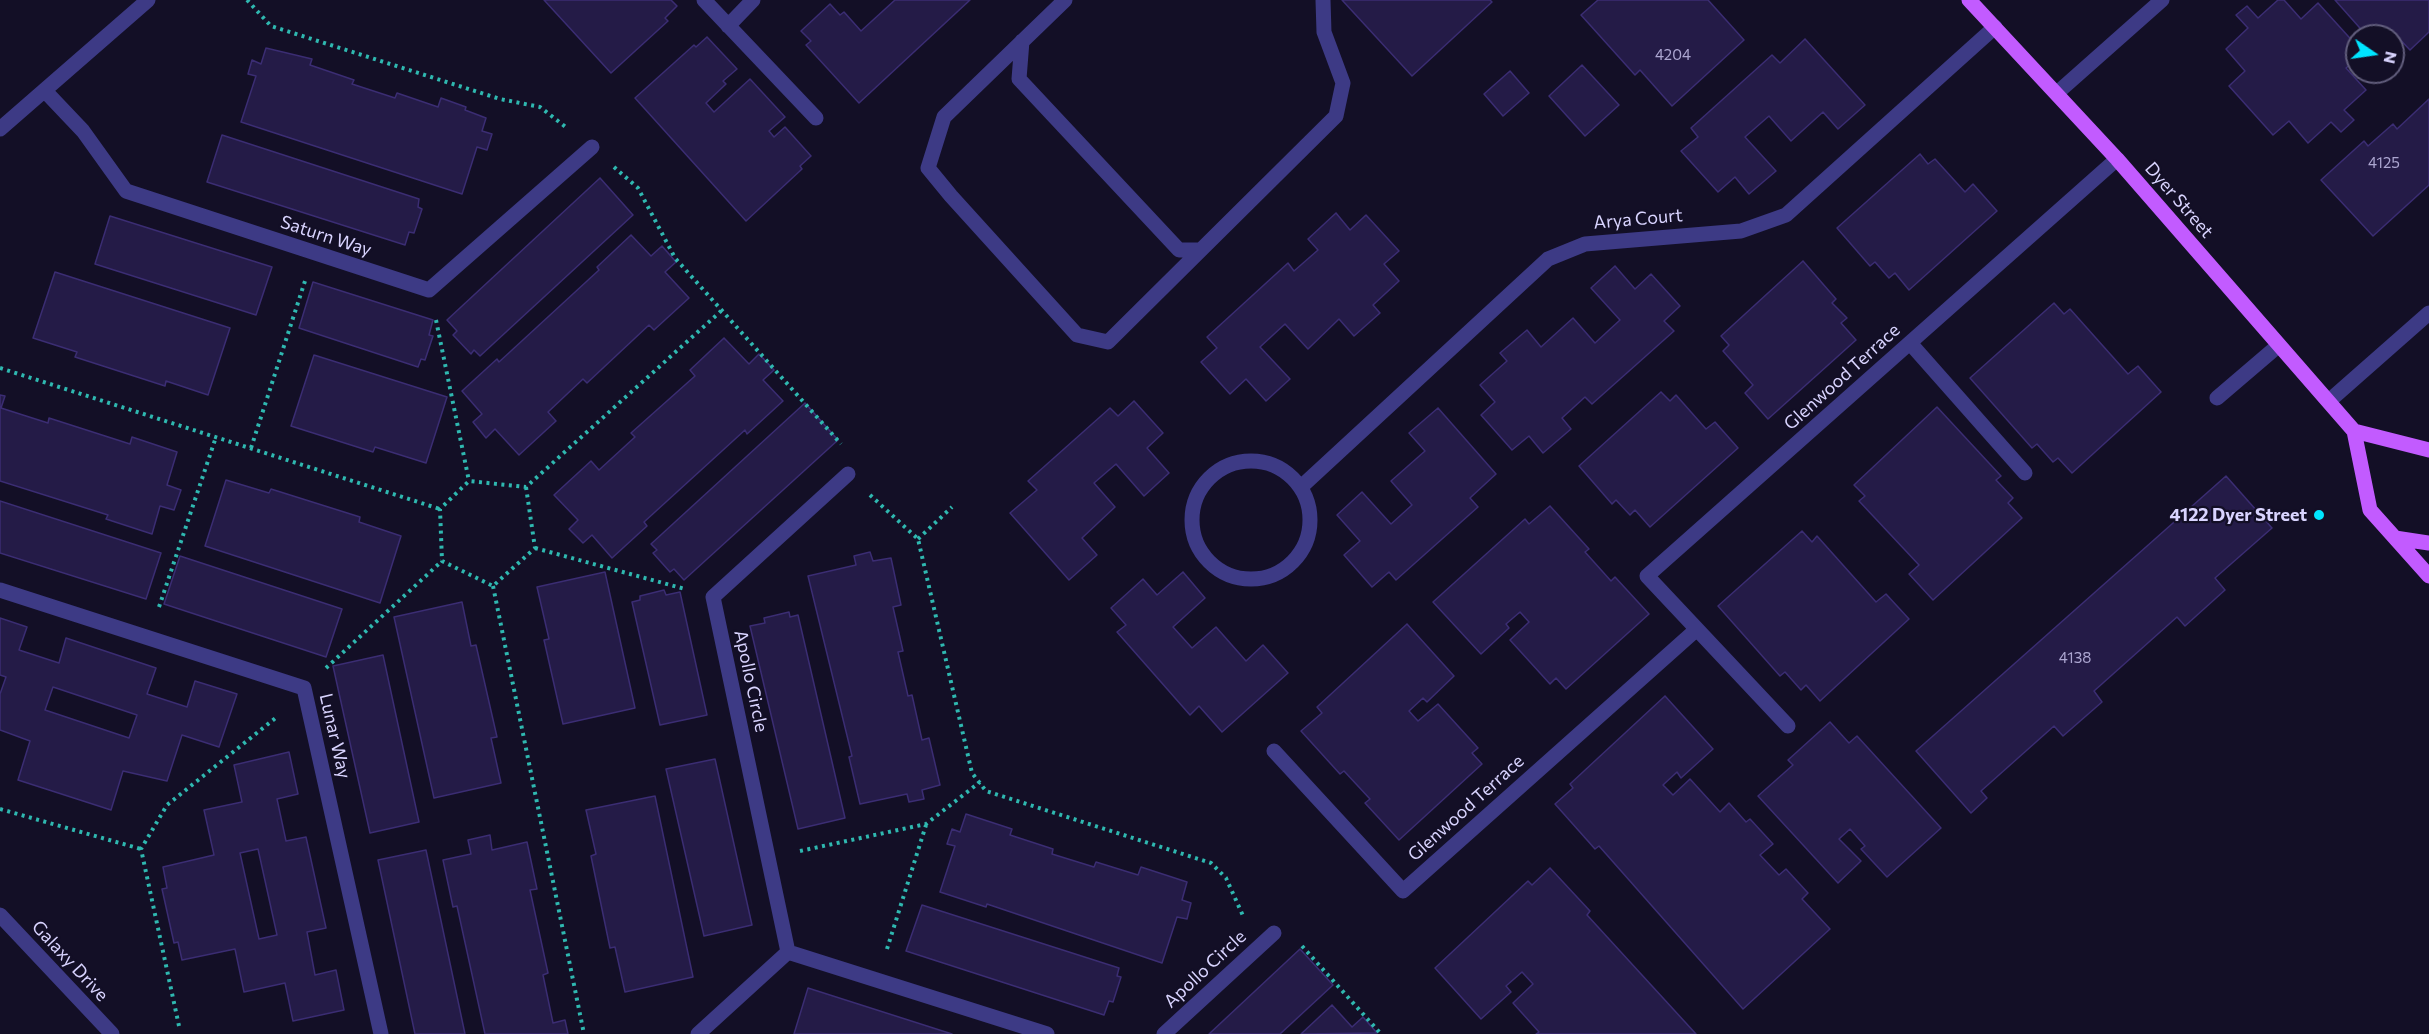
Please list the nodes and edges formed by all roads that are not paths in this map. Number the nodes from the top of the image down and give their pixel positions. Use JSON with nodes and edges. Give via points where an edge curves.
{"nodes":[{"id":1,"x":148,"y":0,"type":"edge"},
{"id":2,"x":704,"y":0,"type":"edge"},
{"id":3,"x":753,"y":0,"type":"edge"},
{"id":4,"x":1065,"y":0,"type":"edge"},
{"id":5,"x":1323,"y":0,"type":"edge"},
{"id":6,"x":1969,"y":0,"type":"edge"},
{"id":7,"x":2162,"y":0,"type":"edge"},
{"id":8,"x":729,"y":26,"type":"junction"},
{"id":9,"x":1995,"y":27,"type":"junction"},
{"id":10,"x":1022,"y":41,"type":"junction"},
{"id":11,"x":46,"y":92,"type":"junction"},
{"id":12,"x":2057,"y":93,"type":"junction"},
{"id":13,"x":816,"y":118,"type":"dead end"},
{"id":14,"x":0,"y":129,"type":"edge"},
{"id":15,"x":592,"y":147,"type":"road end"},
{"id":16,"x":2117,"y":159,"type":"junction"},
{"id":17,"x":1200,"y":250,"type":"junction"},
{"id":18,"x":2429,"y":313,"type":"edge"},
{"id":19,"x":1910,"y":343,"type":"junction"},
{"id":20,"x":2279,"y":345,"type":"junction"},
{"id":21,"x":2217,"y":398,"type":"dead end"},
{"id":22,"x":2329,"y":401,"type":"junction"},
{"id":23,"x":2355,"y":431,"type":"junction"},
{"id":24,"x":2429,"y":450,"type":"edge"},
{"id":25,"x":2025,"y":473,"type":"dead end"},
{"id":26,"x":848,"y":474,"type":"road end"},
{"id":27,"x":1301,"y":487,"type":"junction"},
{"id":28,"x":2395,"y":538,"type":"junction"},
{"id":29,"x":2429,"y":543,"type":"edge"},
{"id":30,"x":2429,"y":576,"type":"edge"},
{"id":31,"x":0,"y":590,"type":"edge"},
{"id":32,"x":1696,"y":628,"type":"junction"},
{"id":33,"x":1788,"y":726,"type":"dead end"},
{"id":34,"x":1274,"y":752,"type":"dead end"},
{"id":35,"x":0,"y":915,"type":"edge"},
{"id":36,"x":1274,"y":933,"type":"road end"},
{"id":37,"x":788,"y":952,"type":"junction"},
{"id":38,"x":112,"y":1034,"type":"edge"},
{"id":39,"x":381,"y":1034,"type":"edge"},
{"id":40,"x":698,"y":1034,"type":"edge"},
{"id":41,"x":1047,"y":1034,"type":"edge"},
{"id":42,"x":1164,"y":1034,"type":"edge"}],
"edges":[{"from":1,"to":11,"type":"street"},
{"from":2,"to":8,"type":"street"},
{"from":3,"to":8,"type":"street"},
{"from":4,"to":10,"type":"street"},
{"from":5,"to":17,"type":"street","via":[[1324,32],[1343,83],[1336,116]]},
{"from":6,"to":9,"type":"main road","name":"Dyer Street"},
{"from":7,"to":12,"type":"street"},
{"from":8,"to":13,"type":"street"},
{"from":9,"to":12,"type":"main road","name":"Dyer Street"},
{"from":9,"to":27,"type":"street","name":"Arya Court","via":[[1786,215],[1741,231],[1585,244],[1548,259]]},
{"from":10,"to":17,"type":"street","via":[[1019,79],[1179,250]]},
{"from":10,"to":17,"type":"street","via":[[944,117],[928,168],[951,196],[1077,335],[1108,342]]},
{"from":11,"to":14,"type":"street"},
{"from":11,"to":15,"type":"street","name":"Saturn Way","via":[[83,131],[126,191],[429,290]]},
{"from":12,"to":16,"type":"main road","name":"Dyer Street"},
{"from":16,"to":19,"type":"street","name":"Glenwood Terrace"},
{"from":16,"to":20,"type":"main road","name":"Dyer Street"},
{"from":18,"to":22,"type":"street"},
{"from":19,"to":25,"type":"street"},
{"from":19,"to":32,"type":"street","name":"Glenwood Terrace","via":[[1647,576]]},
{"from":20,"to":21,"type":"street"},
{"from":20,"to":22,"type":"main road","name":"Dyer Street"},
{"from":22,"to":23,"type":"main road","name":"Dyer Street"},
{"from":23,"to":24,"type":"main road"},
{"from":23,"to":28,"type":"main road","via":[[2370,510]]},
{"from":26,"to":37,"type":"street","name":"Apollo Circle","via":[[714,597]]},
{"from":27,"to":27,"type":"street","via":[[1285,470],[1263,461],[1240,461],[1218,470],[1202,486],[1192,508],[1192,531],[1200,553],[1217,570],[1239,579],[1262,579],[1284,570],[1300,554],[1310,532],[1310,509]]},
{"from":28,"to":29,"type":"main road"},
{"from":28,"to":30,"type":"main road"},
{"from":31,"to":39,"type":"street","name":"Lunar Way","via":[[304,688]]},
{"from":32,"to":33,"type":"street","name":"Glenwood Terrace"},
{"from":32,"to":34,"type":"street","name":"Glenwood Terrace","via":[[1403,891]]},
{"from":35,"to":38,"type":"street","name":"Galaxy Drive"},
{"from":36,"to":42,"type":"street","name":"Apollo Circle"},
{"from":37,"to":40,"type":"street"},
{"from":37,"to":41,"type":"street"}]}
